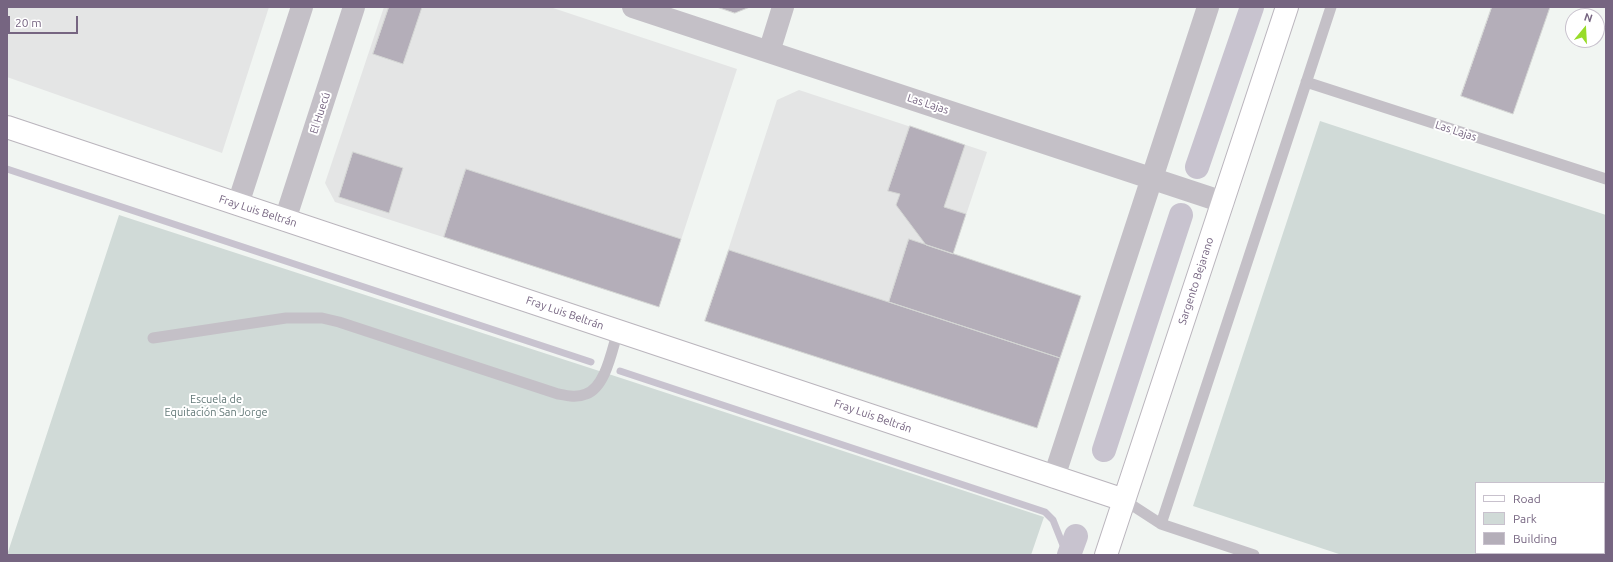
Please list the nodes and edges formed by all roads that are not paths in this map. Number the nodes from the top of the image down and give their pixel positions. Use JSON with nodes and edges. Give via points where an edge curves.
{"nodes":[{"id":1,"x":302,"y":7,"type":"edge"},
{"id":2,"x":354,"y":7,"type":"edge"},
{"id":3,"x":633,"y":7,"type":"edge"},
{"id":4,"x":783,"y":7,"type":"edge"},
{"id":5,"x":1208,"y":7,"type":"edge"},
{"id":6,"x":1287,"y":7,"type":"edge"},
{"id":7,"x":1331,"y":7,"type":"edge"},
{"id":8,"x":769,"y":52,"type":"junction"},
{"id":9,"x":1306,"y":82,"type":"junction"},
{"id":10,"x":7,"y":126,"type":"edge"},
{"id":11,"x":1152,"y":178,"type":"junction"},
{"id":12,"x":1606,"y":180,"type":"edge"},
{"id":13,"x":1223,"y":202,"type":"junction"},
{"id":14,"x":238,"y":204,"type":"junction"},
{"id":15,"x":285,"y":220,"type":"junction"},
{"id":16,"x":618,"y":331,"type":"junction"},
{"id":17,"x":153,"y":338,"type":"dead end"},
{"id":18,"x":1054,"y":477,"type":"junction"},
{"id":19,"x":1124,"y":500,"type":"junction"},
{"id":20,"x":1161,"y":524,"type":"junction"},
{"id":21,"x":1106,"y":555,"type":"edge"},
{"id":22,"x":1254,"y":555,"type":"edge"}],
"edges":[{"from":1,"to":14,"type":"street"},
{"from":2,"to":15,"type":"street","name":"El Huecú"},
{"from":3,"to":8,"type":"street","name":"Las Lajas"},
{"from":4,"to":8,"type":"street"},
{"from":5,"to":11,"type":"street"},
{"from":6,"to":13,"type":"street","name":"Sargento Bejarano"},
{"from":7,"to":9,"type":"lane"},
{"from":8,"to":11,"type":"street","name":"Las Lajas"},
{"from":9,"to":12,"type":"lane","name":"Las Lajas"},
{"from":9,"to":20,"type":"lane"},
{"from":10,"to":14,"type":"street","name":"Fray Luis Beltrán"},
{"from":11,"to":13,"type":"street","name":"Las Lajas"},
{"from":11,"to":18,"type":"street"},
{"from":13,"to":19,"type":"street","name":"Sargento Bejarano"},
{"from":14,"to":15,"type":"street","name":"Fray Luis Beltrán"},
{"from":15,"to":16,"type":"street","name":"Fray Luis Beltrán"},
{"from":16,"to":17,"type":"lane","via":[[601,381],[595,389],[578,396],[558,394],[322,318],[286,318]]},
{"from":16,"to":18,"type":"street","name":"Fray Luis Beltrán"},
{"from":18,"to":19,"type":"street","name":"Fray Luis Beltrán"},
{"from":19,"to":20,"type":"lane"},
{"from":19,"to":21,"type":"street","name":"Sargento Bejarano"},
{"from":20,"to":22,"type":"lane"}]}
